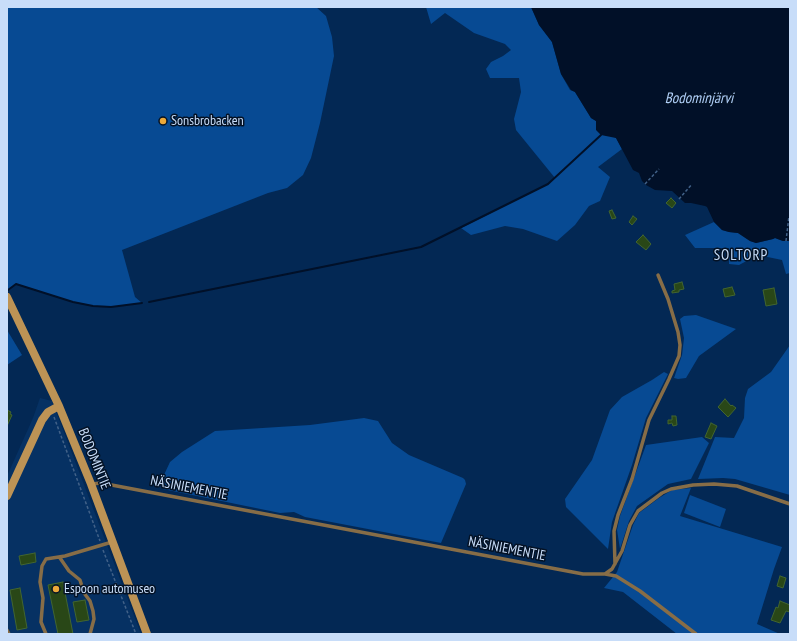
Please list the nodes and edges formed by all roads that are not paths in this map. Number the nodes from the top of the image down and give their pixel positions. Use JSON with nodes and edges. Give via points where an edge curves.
{"nodes":[{"id":1,"x":658,"y":275,"type":"dead end"},
{"id":2,"x":7,"y":298,"type":"edge"},
{"id":3,"x":59,"y":406,"type":"junction"},
{"id":4,"x":91,"y":484,"type":"junction"},
{"id":5,"x":7,"y":496,"type":"edge"},
{"id":6,"x":790,"y":504,"type":"edge"},
{"id":7,"x":113,"y":542,"type":"junction"},
{"id":8,"x":60,"y":558,"type":"junction"},
{"id":9,"x":615,"y":565,"type":"junction"},
{"id":10,"x":605,"y":574,"type":"junction"},
{"id":11,"x":7,"y":630,"type":"edge"},
{"id":12,"x":9,"y":634,"type":"edge"},
{"id":13,"x":46,"y":634,"type":"edge"},
{"id":14,"x":90,"y":634,"type":"edge"},
{"id":15,"x":147,"y":634,"type":"edge"},
{"id":16,"x":696,"y":634,"type":"edge"}],
"edges":[{"from":1,"to":9,"type":"lane","via":[[678,332],[679,356],[649,420],[632,479],[618,515],[614,530]]},
{"from":2,"to":3,"type":"main road","name":"BODOMINTIE"},
{"from":3,"to":4,"type":"main road","name":"BODOMINTIE"},
{"from":3,"to":5,"type":"main road","via":[[42,420]]},
{"from":4,"to":7,"type":"main road","name":"BODOMINTIE"},
{"from":4,"to":10,"type":"lane","name":"NÄSINIEMENTIE","via":[[101,483],[565,571]]},
{"from":6,"to":9,"type":"lane","via":[[737,486],[714,484],[671,489],[638,511]]},
{"from":7,"to":8,"type":"lane"},
{"from":7,"to":15,"type":"main road","name":"BODOMINTIE"},
{"from":8,"to":13,"type":"lane","via":[[46,559],[42,566],[41,622]]},
{"from":8,"to":14,"type":"lane","via":[[69,571],[80,580],[90,601],[94,619]]},
{"from":9,"to":10,"type":"lane"},
{"from":10,"to":16,"type":"lane","name":"NÄSINIEMENTIE","via":[[616,576],[640,591]]},
{"from":11,"to":12,"type":"lane"}]}
